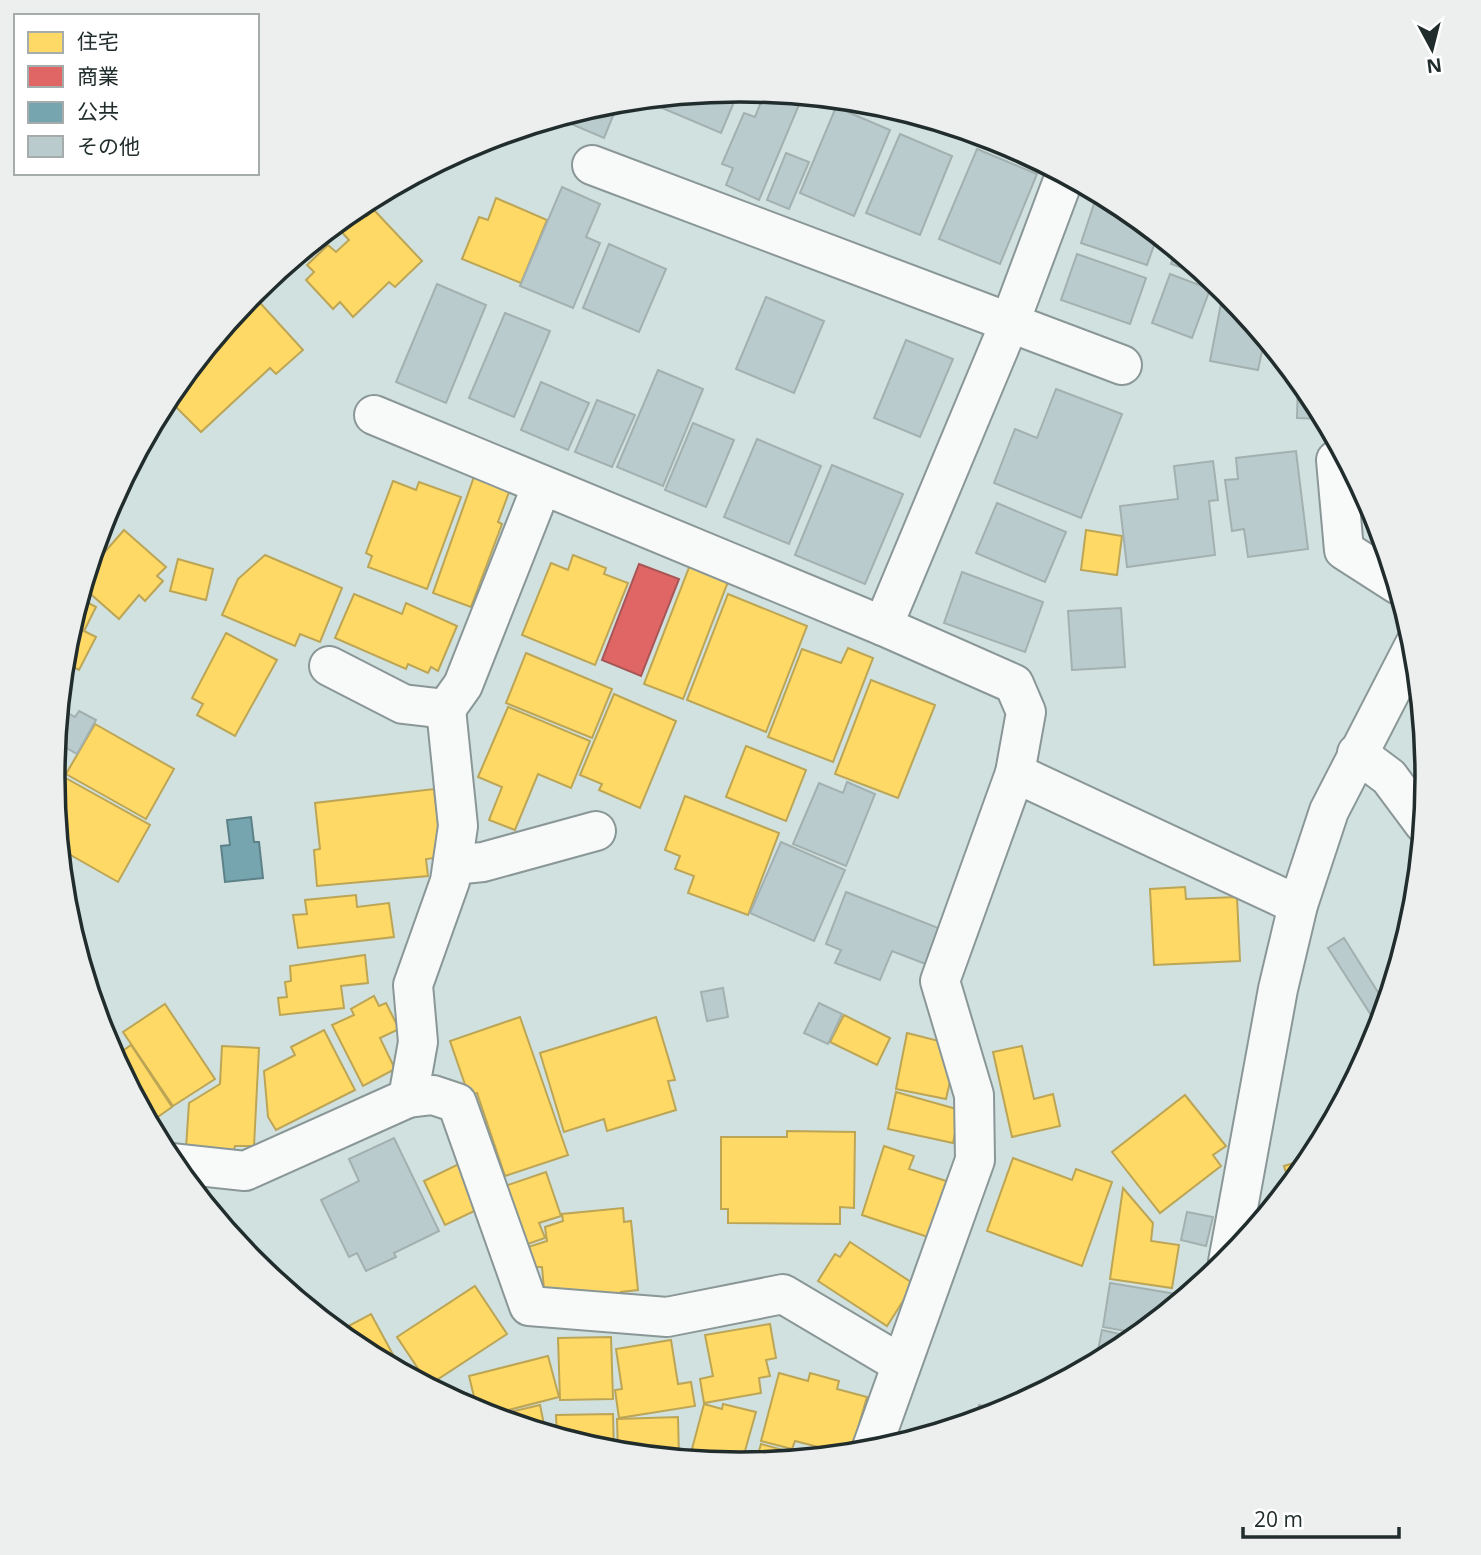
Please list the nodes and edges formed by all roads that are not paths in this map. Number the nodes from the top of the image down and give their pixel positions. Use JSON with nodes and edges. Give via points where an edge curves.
{"nodes":[{"id":1,"x":592,"y":165,"type":"dead end"},
{"id":2,"x":1062,"y":183,"type":"edge"},
{"id":3,"x":1010,"y":322,"type":"junction"},
{"id":4,"x":1122,"y":365,"type":"dead end"},
{"id":5,"x":374,"y":415,"type":"dead end"},
{"id":6,"x":1336,"y":460,"type":"dead end"},
{"id":7,"x":542,"y":485,"type":"junction"},
{"id":8,"x":1385,"y":576,"type":"edge"},
{"id":9,"x":883,"y":626,"type":"junction"},
{"id":10,"x":1406,"y":662,"type":"edge"},
{"id":11,"x":329,"y":666,"type":"dead end"},
{"id":12,"x":446,"y":709,"type":"junction"},
{"id":13,"x":1357,"y":753,"type":"junction"},
{"id":14,"x":1015,"y":773,"type":"junction"},
{"id":15,"x":1415,"y":812,"type":"edge"},
{"id":16,"x":596,"y":831,"type":"dead end"},
{"id":17,"x":453,"y":865,"type":"junction"},
{"id":18,"x":1298,"y":905,"type":"junction"},
{"id":19,"x":408,"y":1098,"type":"junction"},
{"id":20,"x":187,"y":1165,"type":"edge"},
{"id":21,"x":1232,"y":1241,"type":"edge"},
{"id":22,"x":901,"y":1364,"type":"junction"},
{"id":23,"x":875,"y":1439,"type":"edge"}],
"edges":[{"from":1,"to":3,"type":"street"},
{"from":2,"to":3,"type":"street"},
{"from":3,"to":4,"type":"street"},
{"from":3,"to":9,"type":"street"},
{"from":5,"to":7,"type":"street"},
{"from":6,"to":8,"type":"street","via":[[1344,550]]},
{"from":7,"to":9,"type":"street"},
{"from":7,"to":12,"type":"street","via":[[463,685]]},
{"from":9,"to":14,"type":"street","via":[[1014,684],[1027,712]]},
{"from":10,"to":13,"type":"street"},
{"from":11,"to":12,"type":"street","via":[[403,704]]},
{"from":12,"to":17,"type":"street","via":[[458,826]]},
{"from":13,"to":15,"type":"street","via":[[1389,777]]},
{"from":13,"to":18,"type":"street","via":[[1329,811]]},
{"from":14,"to":18,"type":"street"},
{"from":14,"to":22,"type":"street","via":[[940,981],[974,1095],[975,1160]]},
{"from":16,"to":17,"type":"street","via":[[483,862]]},
{"from":17,"to":19,"type":"street","via":[[413,985],[418,1042]]},
{"from":18,"to":21,"type":"street"},
{"from":19,"to":20,"type":"street","via":[[246,1171]]},
{"from":19,"to":22,"type":"street","via":[[433,1094],[457,1103],[529,1307],[667,1317],[783,1294]]},
{"from":22,"to":23,"type":"street"}]}
